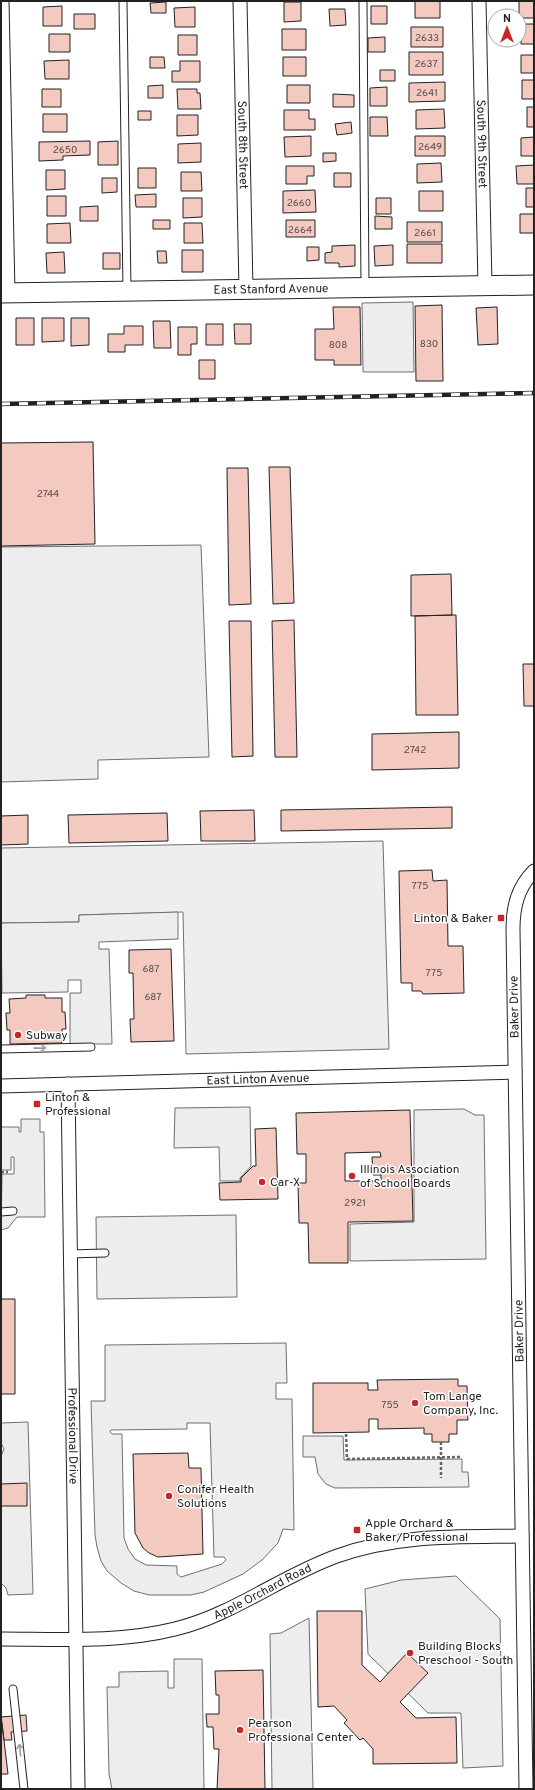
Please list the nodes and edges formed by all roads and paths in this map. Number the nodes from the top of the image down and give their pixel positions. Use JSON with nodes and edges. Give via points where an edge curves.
{"nodes":[{"id":1,"x":2,"y":1,"type":"edge"},
{"id":2,"x":123,"y":1,"type":"edge"},
{"id":3,"x":240,"y":1,"type":"edge"},
{"id":4,"x":362,"y":1,"type":"edge"},
{"id":5,"x":479,"y":1,"type":"edge"},
{"id":6,"x":534,"y":285,"type":"edge"},
{"id":7,"x":485,"y":286,"type":"junction"},
{"id":8,"x":365,"y":288,"type":"junction"},
{"id":9,"x":246,"y":289,"type":"junction"},
{"id":10,"x":127,"y":291,"type":"junction"},
{"id":11,"x":3,"y":294,"type":"edge"},
{"id":12,"x":531,"y":873,"type":"edge"},
{"id":13,"x":91,"y":1047,"type":"dead end"},
{"id":14,"x":1,"y":1049,"type":"edge"},
{"id":15,"x":515,"y":1072,"type":"junction"},
{"id":16,"x":68,"y":1084,"type":"junction"},
{"id":17,"x":1,"y":1086,"type":"edge"},
{"id":18,"x":1,"y":1172,"type":"edge"},
{"id":19,"x":8,"y":1172,"type":"dead end"},
{"id":20,"x":13,"y":1210,"type":"dead end"},
{"id":21,"x":1,"y":1212,"type":"edge"},
{"id":22,"x":105,"y":1253,"type":"dead end"},
{"id":23,"x":70,"y":1254,"type":"junction"},
{"id":24,"x":346,"y":1434,"type":"dead end"},
{"id":25,"x":441,"y":1442,"type":"dead end"},
{"id":26,"x":460,"y":1457,"type":"dead end"},
{"id":27,"x":441,"y":1458,"type":"junction"},
{"id":28,"x":442,"y":1478,"type":"dead end"},
{"id":29,"x":522,"y":1536,"type":"junction"},
{"id":30,"x":1,"y":1639,"type":"edge"},
{"id":31,"x":76,"y":1639,"type":"junction"},
{"id":32,"x":12,"y":1689,"type":"dead end"},
{"id":33,"x":24,"y":1789,"type":"edge"},
{"id":34,"x":78,"y":1789,"type":"edge"},
{"id":35,"x":526,"y":1789,"type":"edge"}],
"edges":[{"from":1,"to":11,"type":"street"},
{"from":2,"to":10,"type":"lane"},
{"from":3,"to":9,"type":"street","name":"South 8th Street"},
{"from":4,"to":8,"type":"lane"},
{"from":5,"to":7,"type":"street","name":"South 9th Street"},
{"from":6,"to":7,"type":"main road","name":"East Stanford Avenue"},
{"from":7,"to":8,"type":"main road","name":"East Stanford Avenue"},
{"from":8,"to":9,"type":"main road","name":"East Stanford Avenue"},
{"from":9,"to":10,"type":"main road","name":"East Stanford Avenue"},
{"from":10,"to":11,"type":"main road","name":"East Stanford Avenue"},
{"from":12,"to":15,"type":"street","name":"Baker Drive","via":[[517,896],[513,919]]},
{"from":14,"to":13,"type":"lane","one_way":true},
{"from":15,"to":16,"type":"street","name":"East Linton Avenue"},
{"from":15,"to":29,"type":"street","name":"Baker Drive"},
{"from":16,"to":17,"type":"street","name":"East Linton Avenue"},
{"from":16,"to":23,"type":"street","name":"Professional Drive"},
{"from":18,"to":19,"type":"path"},
{"from":20,"to":21,"type":"lane"},
{"from":22,"to":23,"type":"lane"},
{"from":23,"to":31,"type":"street","name":"Professional Drive"},
{"from":24,"to":27,"type":"path","via":[[346,1459]]},
{"from":25,"to":27,"type":"path"},
{"from":26,"to":27,"type":"path"},
{"from":27,"to":28,"type":"path"},
{"from":29,"to":31,"type":"street","name":"Apple Orchard Road","via":[[421,1538],[372,1545],[336,1556],[294,1574],[220,1613],[187,1626],[146,1635]]},
{"from":29,"to":35,"type":"street","name":"Baker Drive"},
{"from":30,"to":31,"type":"street","name":"Apple Orchard Road"},
{"from":31,"to":34,"type":"street","name":"Professional Drive"},
{"from":33,"to":32,"type":"lane","one_way":true}]}
